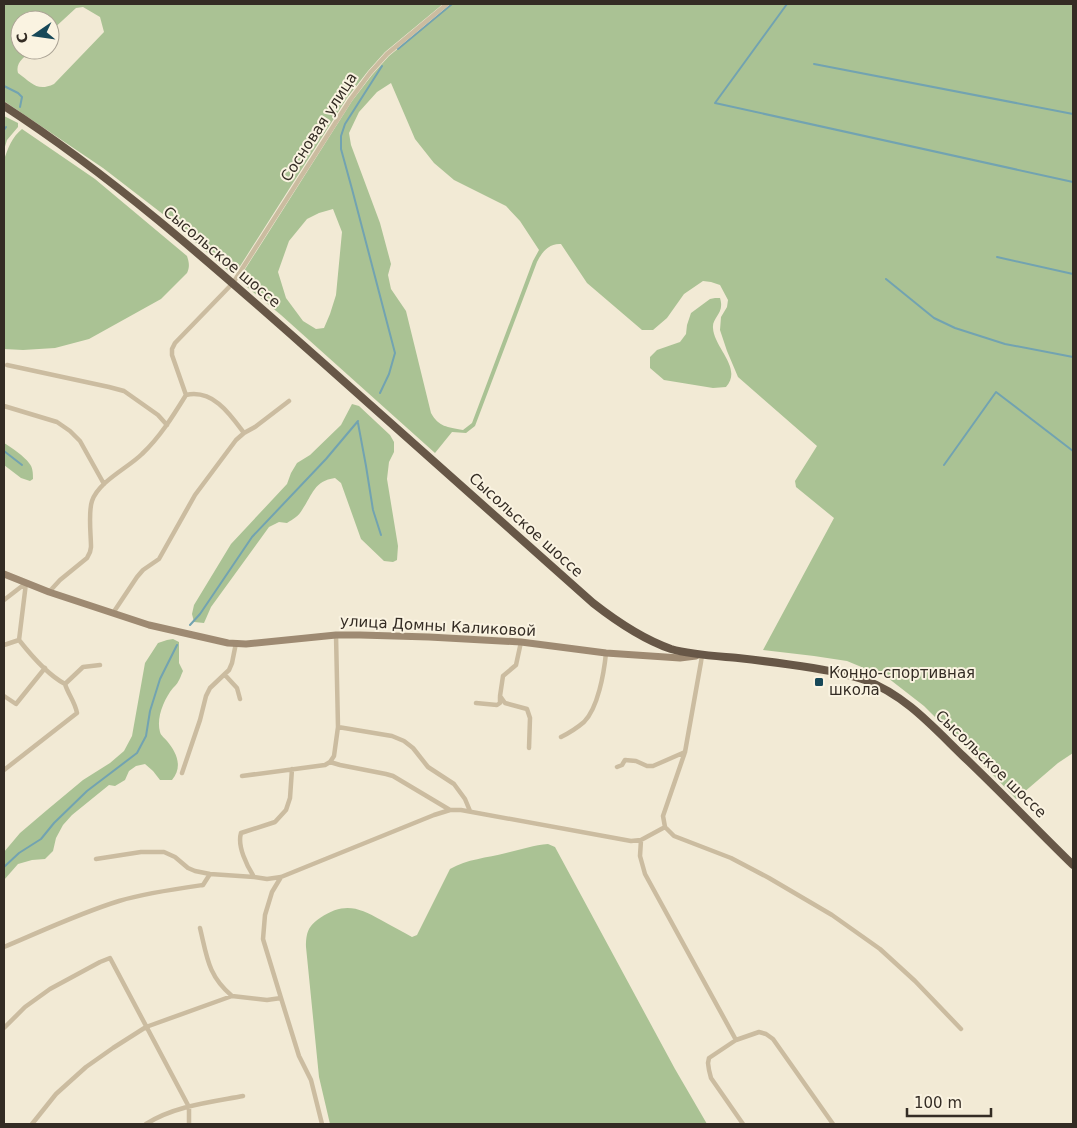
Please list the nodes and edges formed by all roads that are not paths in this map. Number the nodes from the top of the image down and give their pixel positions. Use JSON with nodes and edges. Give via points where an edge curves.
{"nodes":[{"id":1,"x":447,"y":4,"type":"edge"},
{"id":2,"x":4,"y":106,"type":"edge"},
{"id":3,"x":233,"y":283,"type":"junction"},
{"id":4,"x":6,"y":365,"type":"dead end"},
{"id":5,"x":186,"y":395,"type":"junction"},
{"id":6,"x":289,"y":401,"type":"dead end"},
{"id":7,"x":4,"y":406,"type":"edge"},
{"id":8,"x":167,"y":425,"type":"junction"},
{"id":9,"x":244,"y":433,"type":"junction"},
{"id":10,"x":104,"y":484,"type":"junction"},
{"id":11,"x":4,"y":574,"type":"edge"},
{"id":12,"x":26,"y":583,"type":"junction"},
{"id":13,"x":49,"y":592,"type":"junction"},
{"id":14,"x":4,"y":600,"type":"edge"},
{"id":15,"x":114,"y":614,"type":"junction"},
{"id":16,"x":336,"y":635,"type":"junction"},
{"id":17,"x":19,"y":640,"type":"junction"},
{"id":18,"x":521,"y":642,"type":"junction"},
{"id":19,"x":236,"y":643,"type":"junction"},
{"id":20,"x":4,"y":645,"type":"edge"},
{"id":21,"x":606,"y":653,"type":"junction"},
{"id":22,"x":702,"y":655,"type":"junction"},
{"id":23,"x":100,"y":665,"type":"dead end"},
{"id":24,"x":45,"y":668,"type":"junction"},
{"id":25,"x":225,"y":675,"type":"junction"},
{"id":26,"x":65,"y":684,"type":"junction"},
{"id":27,"x":4,"y":696,"type":"edge"},
{"id":28,"x":500,"y":696,"type":"junction"},
{"id":29,"x":240,"y":699,"type":"dead end"},
{"id":30,"x":476,"y":703,"type":"dead end"},
{"id":31,"x":338,"y":727,"type":"junction"},
{"id":32,"x":561,"y":737,"type":"dead end"},
{"id":33,"x":529,"y":748,"type":"dead end"},
{"id":34,"x":685,"y":752,"type":"junction"},
{"id":35,"x":330,"y":762,"type":"junction"},
{"id":36,"x":617,"y":767,"type":"dead end"},
{"id":37,"x":292,"y":769,"type":"junction"},
{"id":38,"x":4,"y":770,"type":"edge"},
{"id":39,"x":182,"y":773,"type":"dead end"},
{"id":40,"x":242,"y":776,"type":"dead end"},
{"id":41,"x":450,"y":810,"type":"junction"},
{"id":42,"x":470,"y":811,"type":"junction"},
{"id":43,"x":665,"y":827,"type":"junction"},
{"id":44,"x":641,"y":840,"type":"junction"},
{"id":45,"x":96,"y":859,"type":"dead end"},
{"id":46,"x":1073,"y":865,"type":"edge"},
{"id":47,"x":210,"y":874,"type":"junction"},
{"id":48,"x":254,"y":877,"type":"junction"},
{"id":49,"x":281,"y":877,"type":"junction"},
{"id":50,"x":200,"y":928,"type":"dead end"},
{"id":51,"x":4,"y":947,"type":"edge"},
{"id":52,"x":232,"y":996,"type":"junction"},
{"id":53,"x":281,"y":998,"type":"junction"},
{"id":54,"x":146,"y":1027,"type":"junction"},
{"id":55,"x":4,"y":1028,"type":"edge"},
{"id":56,"x":961,"y":1029,"type":"dead end"},
{"id":57,"x":736,"y":1040,"type":"junction"},
{"id":58,"x":243,"y":1096,"type":"dead end"},
{"id":59,"x":189,"y":1107,"type":"junction"},
{"id":60,"x":32,"y":1124,"type":"edge"},
{"id":61,"x":146,"y":1124,"type":"edge"},
{"id":62,"x":189,"y":1124,"type":"edge"},
{"id":63,"x":322,"y":1124,"type":"edge"},
{"id":64,"x":743,"y":1124,"type":"edge"},
{"id":65,"x":834,"y":1124,"type":"edge"}],
"edges":[{"from":1,"to":3,"type":"street","name":"Сосновая улица","via":[[387,54],[370,73]]},
{"from":2,"to":3,"type":"highway","name":"Сысольское шоссе","via":[[100,174]]},
{"from":3,"to":5,"type":"street","name":"Сосновая улица","via":[[172,349]]},
{"from":3,"to":22,"type":"highway","name":"Сысольское шоссе","via":[[593,603],[629,629],[656,642],[671,649]]},
{"from":4,"to":8,"type":"street","via":[[124,391]]},
{"from":5,"to":8,"type":"street"},
{"from":5,"to":9,"type":"street","via":[[206,396],[219,403]]},
{"from":6,"to":9,"type":"street"},
{"from":7,"to":10,"type":"street","via":[[57,422],[70,431]]},
{"from":8,"to":10,"type":"street","via":[[142,454]]},
{"from":9,"to":15,"type":"street","via":[[194,495],[159,559],[136,577]]},
{"from":10,"to":13,"type":"street","via":[[92,501],[92,547],[87,558]]},
{"from":11,"to":12,"type":"main road","name":"улица Домны Каликовой"},
{"from":12,"to":13,"type":"main road","name":"улица Домны Каликовой"},
{"from":12,"to":14,"type":"street"},
{"from":12,"to":17,"type":"street"},
{"from":13,"to":15,"type":"main road","name":"улица Домны Каликовой"},
{"from":15,"to":19,"type":"main road","name":"улица Домны Каликовой","via":[[149,625]]},
{"from":16,"to":18,"type":"main road","name":"улица Домны Каликовой"},
{"from":16,"to":19,"type":"main road","name":"улица Домны Каликовой"},
{"from":16,"to":31,"type":"street"},
{"from":17,"to":20,"type":"street"},
{"from":17,"to":24,"type":"street"},
{"from":18,"to":21,"type":"main road","name":"улица Домны Каликовой"},
{"from":18,"to":28,"type":"street","via":[[516,665],[503,676]]},
{"from":19,"to":25,"type":"street","via":[[232,663]]},
{"from":21,"to":22,"type":"main road","name":"улица Домны Каликовой","via":[[680,658]]},
{"from":21,"to":32,"type":"street","via":[[602,683],[591,713],[583,723]]},
{"from":22,"to":34,"type":"street"},
{"from":22,"to":46,"type":"highway","name":"Сысольское шоссе","via":[[838,672],[887,690],[928,722]]},
{"from":23,"to":26,"type":"street","via":[[83,667]]},
{"from":24,"to":26,"type":"street"},
{"from":24,"to":27,"type":"street","via":[[16,704]]},
{"from":25,"to":29,"type":"street","via":[[237,688]]},
{"from":25,"to":39,"type":"street","via":[[206,696]]},
{"from":26,"to":38,"type":"street","via":[[77,713]]},
{"from":28,"to":30,"type":"street","via":[[497,705]]},
{"from":28,"to":33,"type":"street","via":[[505,702],[527,709],[530,718]]},
{"from":31,"to":35,"type":"street","via":[[334,756]]},
{"from":31,"to":42,"type":"street","via":[[404,741],[414,748],[428,767],[454,784]]},
{"from":34,"to":36,"type":"street","via":[[653,766],[625,760]]},
{"from":34,"to":43,"type":"street","via":[[663,816]]},
{"from":35,"to":37,"type":"street"},
{"from":35,"to":41,"type":"street","via":[[393,776]]},
{"from":37,"to":40,"type":"street"},
{"from":37,"to":48,"type":"street","via":[[286,810],[275,822],[242,833],[240,837],[244,857]]},
{"from":41,"to":42,"type":"street"},
{"from":41,"to":49,"type":"street"},
{"from":42,"to":44,"type":"street","via":[[631,841]]},
{"from":43,"to":44,"type":"street"},
{"from":43,"to":56,"type":"street","via":[[674,836],[732,858],[832,915],[887,956]]},
{"from":44,"to":57,"type":"street","via":[[640,856],[645,874]]},
{"from":45,"to":47,"type":"street","via":[[164,852],[188,868]]},
{"from":47,"to":48,"type":"street"},
{"from":47,"to":51,"type":"street","via":[[203,885],[119,901]]},
{"from":48,"to":49,"type":"street"},
{"from":49,"to":53,"type":"street","via":[[265,915],[264,939]]},
{"from":50,"to":52,"type":"street","via":[[216,979]]},
{"from":52,"to":53,"type":"street","via":[[267,1000]]},
{"from":52,"to":54,"type":"street"},
{"from":53,"to":63,"type":"street","via":[[299,1056],[311,1080]]},
{"from":54,"to":55,"type":"street","via":[[110,958],[50,989]]},
{"from":54,"to":59,"type":"street"},
{"from":54,"to":60,"type":"street","via":[[86,1067],[56,1094]]},
{"from":57,"to":64,"type":"street","via":[[709,1058],[708,1063],[711,1078]]},
{"from":57,"to":65,"type":"street","via":[[759,1032],[773,1040]]},
{"from":58,"to":59,"type":"street"},
{"from":59,"to":61,"type":"street","via":[[156,1117]]},
{"from":59,"to":62,"type":"street"}]}
